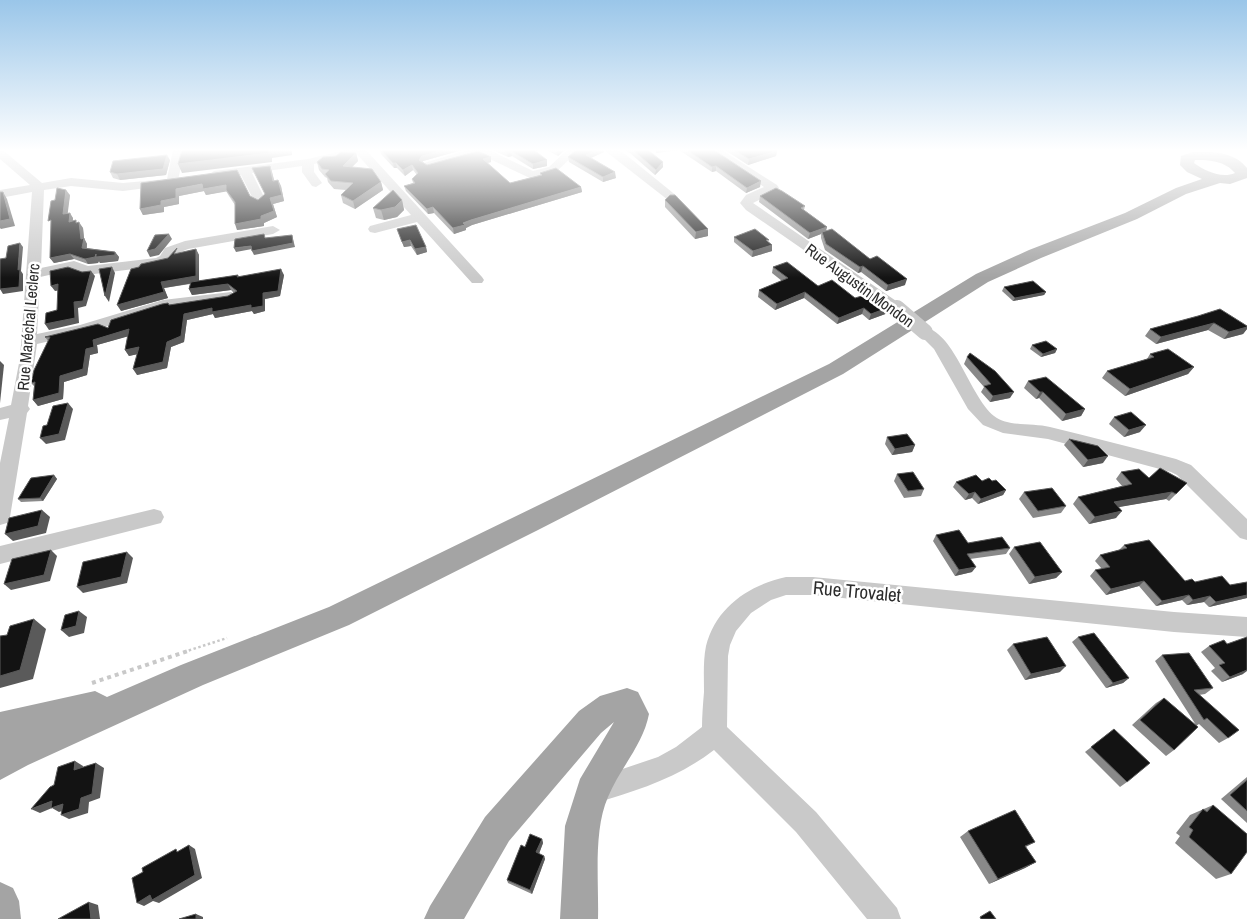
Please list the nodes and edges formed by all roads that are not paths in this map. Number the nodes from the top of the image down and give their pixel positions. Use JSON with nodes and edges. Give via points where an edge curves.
{"nodes":[{"id":1,"x":38,"y":193,"type":"edge"},
{"id":2,"x":256,"y":193,"type":"edge"},
{"id":3,"x":399,"y":193,"type":"edge"},
{"id":4,"x":667,"y":193,"type":"edge"},
{"id":5,"x":762,"y":193,"type":"edge"},
{"id":6,"x":1177,"y":193,"type":"edge"},
{"id":7,"x":672,"y":197,"type":"edge"},
{"id":8,"x":260,"y":200,"type":"edge"},
{"id":9,"x":420,"y":216,"type":"junction"},
{"id":10,"x":375,"y":229,"type":"dead end"},
{"id":11,"x":273,"y":230,"type":"dead end"},
{"id":12,"x":33,"y":274,"type":"junction"},
{"id":13,"x":477,"y":280,"type":"dead end"},
{"id":14,"x":231,"y":296,"type":"edge"},
{"id":15,"x":29,"y":341,"type":"junction"},
{"id":16,"x":20,"y":409,"type":"junction"},
{"id":17,"x":0,"y":414,"type":"edge"},
{"id":18,"x":0,"y":517,"type":"edge"},
{"id":19,"x":154,"y":517,"type":"dead end"},
{"id":20,"x":1247,"y":532,"type":"edge"},
{"id":21,"x":0,"y":555,"type":"edge"},
{"id":22,"x":1244,"y":629,"type":"edge"},
{"id":23,"x":192,"y":675,"type":"junction"},
{"id":24,"x":0,"y":728,"type":"edge"},
{"id":25,"x":715,"y":733,"type":"junction"},
{"id":26,"x":0,"y":762,"type":"edge"},
{"id":27,"x":592,"y":791,"type":"junction"},
{"id":28,"x":0,"y":901,"type":"edge"},
{"id":29,"x":2,"y":919,"type":"edge"},
{"id":30,"x":444,"y":919,"type":"edge"},
{"id":31,"x":579,"y":919,"type":"edge"},
{"id":32,"x":886,"y":919,"type":"edge"}],
"edges":[{"from":1,"to":12,"type":"street","name":"Rue Maréchal Leclerc"},
{"from":2,"to":8,"type":"street"},
{"from":3,"to":9,"type":"street"},
{"from":4,"to":7,"type":"street"},
{"from":5,"to":20,"type":"street","name":"Rue Augustin Mondon","bridge":true,"via":[[746,203],[896,308],[925,332],[940,346],[974,406],[989,421],[1003,427],[1048,433],[1176,466],[1184,470]]},
{"from":6,"to":23,"type":"main road","via":[[1131,216],[982,278],[836,369],[530,523],[339,616]]},
{"from":9,"to":10,"type":"street","via":[[403,224]]},
{"from":9,"to":13,"type":"street"},
{"from":11,"to":12,"type":"street","via":[[186,245],[170,251],[158,262],[86,271],[74,265]]},
{"from":12,"to":15,"type":"street","name":"Rue Maréchal Leclerc"},
{"from":14,"to":15,"type":"street","via":[[163,304],[83,329]]},
{"from":15,"to":16,"type":"street","name":"Rue Maréchal Leclerc"},
{"from":16,"to":17,"type":"street"},
{"from":16,"to":18,"type":"street","name":"Rue Maréchal Leclerc"},
{"from":19,"to":21,"type":"street"},
{"from":22,"to":25,"type":"street","name":"Rue Trovalet","via":[[813,586],[786,586],[765,592],[743,606],[726,623],[716,660]]},
{"from":23,"to":24,"type":"main road","via":[[85,709]]},
{"from":23,"to":26,"type":"main road"},
{"from":25,"to":27,"type":"street","via":[[663,768]]},
{"from":25,"to":32,"type":"street","via":[[806,822]]},
{"from":27,"to":30,"type":"main road","via":[[631,724],[633,714],[627,703],[602,710],[497,829]]},
{"from":27,"to":31,"type":"main road","via":[[582,826]]},
{"from":28,"to":29,"type":"main road"}]}
